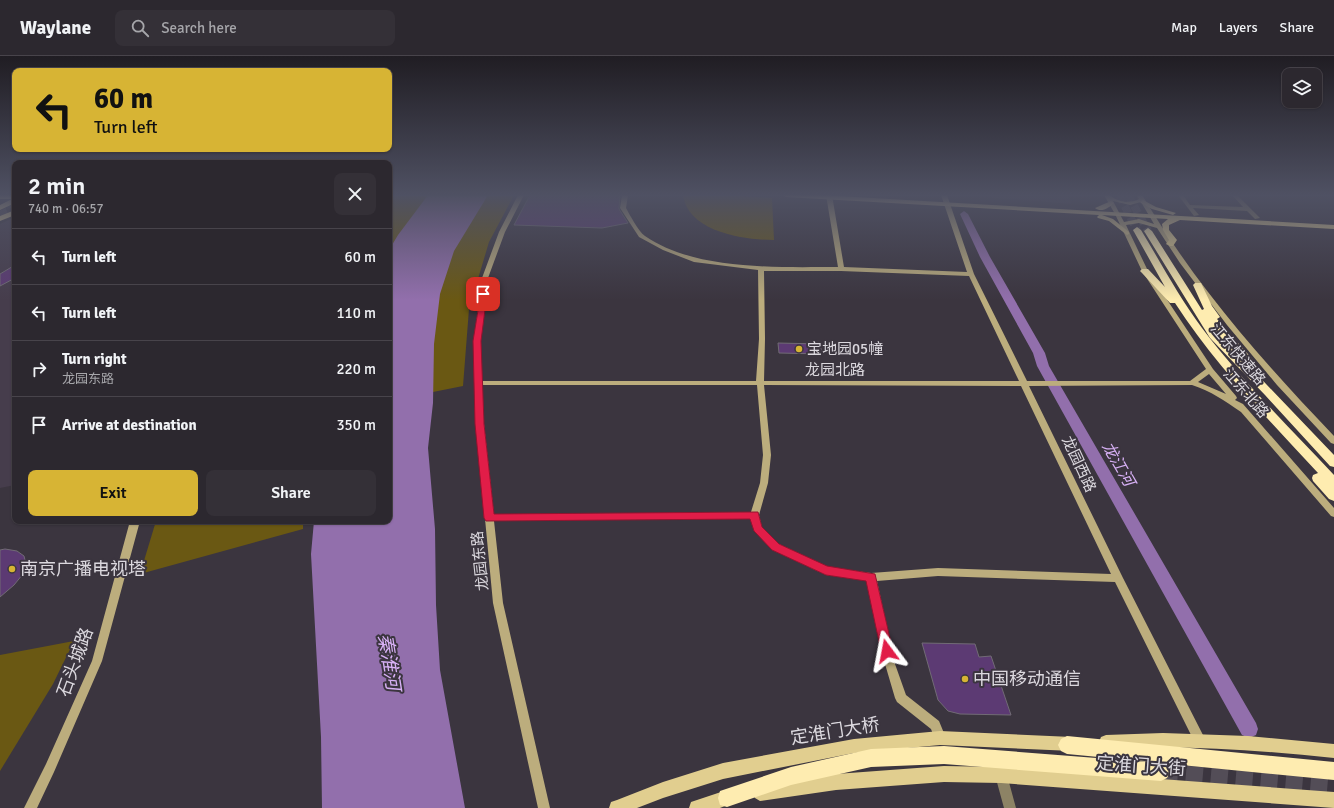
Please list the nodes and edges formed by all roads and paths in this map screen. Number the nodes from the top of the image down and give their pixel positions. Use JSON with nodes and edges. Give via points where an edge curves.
{"nodes":[{"id":1,"x":503,"y":230,"type":"edge"},
{"id":2,"x":637,"y":230,"type":"edge"},
{"id":3,"x":835,"y":230,"type":"edge"},
{"id":4,"x":956,"y":230,"type":"edge"},
{"id":5,"x":1162,"y":230,"type":"edge"},
{"id":6,"x":1166,"y":230,"type":"edge"},
{"id":7,"x":1137,"y":231,"type":"junction"},
{"id":8,"x":1170,"y":244,"type":"junction"},
{"id":9,"x":761,"y":269,"type":"junction"},
{"id":10,"x":841,"y":269,"type":"junction"},
{"id":11,"x":1145,"y":271,"type":"junction"},
{"id":12,"x":972,"y":274,"type":"junction"},
{"id":13,"x":1176,"y":279,"type":"junction"},
{"id":14,"x":1198,"y":285,"type":"junction"},
{"id":15,"x":1188,"y":317,"type":"junction"},
{"id":16,"x":1238,"y":348,"type":"junction"},
{"id":17,"x":1228,"y":368,"type":"junction"},
{"id":18,"x":1210,"y":370,"type":"junction"},
{"id":19,"x":760,"y":382,"type":"junction"},
{"id":20,"x":479,"y":383,"type":"junction"},
{"id":21,"x":1192,"y":383,"type":"junction"},
{"id":22,"x":1025,"y":384,"type":"junction"},
{"id":23,"x":1243,"y":410,"type":"junction"},
{"id":24,"x":1330,"y":445,"type":"edge"},
{"id":25,"x":1334,"y":464,"type":"edge"},
{"id":26,"x":1334,"y":483,"type":"edge"},
{"id":27,"x":1334,"y":496,"type":"edge"},
{"id":28,"x":1334,"y":514,"type":"edge"},
{"id":29,"x":755,"y":515,"type":"junction"},
{"id":30,"x":489,"y":518,"type":"junction"},
{"id":31,"x":134,"y":524,"type":"edge"},
{"id":32,"x":871,"y":577,"type":"junction"},
{"id":33,"x":1118,"y":578,"type":"junction"},
{"id":34,"x":940,"y":738,"type":"junction"},
{"id":35,"x":1199,"y":739,"type":"junction"},
{"id":36,"x":1067,"y":745,"type":"junction"},
{"id":37,"x":1334,"y":751,"type":"edge"},
{"id":38,"x":1334,"y":771,"type":"edge"},
{"id":39,"x":1161,"y":772,"type":"tunnel mouth"},
{"id":40,"x":1001,"y":775,"type":"junction"},
{"id":41,"x":727,"y":798,"type":"junction"},
{"id":42,"x":1334,"y":800,"type":"edge"},
{"id":43,"x":30,"y":808,"type":"edge"},
{"id":44,"x":544,"y":808,"type":"edge"},
{"id":45,"x":617,"y":808,"type":"edge"},
{"id":46,"x":697,"y":808,"type":"edge"},
{"id":47,"x":1010,"y":808,"type":"edge"}],
"edges":[{"from":1,"to":20,"type":"street","name":"龙园东路","via":[[485,278],[477,341]]},
{"from":2,"to":9,"type":"street","via":[[641,236],[665,249],[694,260]]},
{"from":3,"to":10,"type":"street"},
{"from":4,"to":12,"type":"street","name":"龙园西路"},
{"from":5,"to":8,"type":"street","name":"江东北路"},
{"from":6,"to":8,"type":"main road","via":[[1173,240]]},
{"from":7,"to":11,"type":"street","name":"江东北路"},
{"from":7,"to":13,"type":"highway","name":"江东快速路"},
{"from":7,"to":15,"type":"highway","name":"江东快速路"},
{"from":8,"to":14,"type":"street","name":"江东北路"},
{"from":9,"to":10,"type":"street"},
{"from":9,"to":19,"type":"street"},
{"from":10,"to":12,"type":"street"},
{"from":11,"to":15,"type":"highway"},
{"from":11,"to":18,"type":"street","name":"江东北路"},
{"from":12,"to":22,"type":"street","name":"龙园西路"},
{"from":13,"to":16,"type":"highway"},
{"from":13,"to":25,"type":"highway","name":"江东快速路","via":[[1214,336],[1270,392]]},
{"from":14,"to":16,"type":"highway","via":[[1207,306]]},
{"from":14,"to":24,"type":"street","name":"江东北路"},
{"from":15,"to":17,"type":"highway","name":"江东快速路"},
{"from":16,"to":24,"type":"highway","via":[[1266,382]]},
{"from":17,"to":26,"type":"highway","name":"江东快速路"},
{"from":17,"to":27,"type":"highway","via":[[1249,401]]},
{"from":18,"to":21,"type":"street"},
{"from":18,"to":23,"type":"street","name":"江东北路"},
{"from":19,"to":20,"type":"street","name":"龙园北路"},
{"from":19,"to":22,"type":"street","name":"龙园北路"},
{"from":19,"to":29,"type":"street","via":[[767,455],[764,483]]},
{"from":20,"to":30,"type":"street","name":"龙园东路","via":[[480,424]]},
{"from":21,"to":22,"type":"street","name":"龙园北路"},
{"from":21,"to":23,"type":"street","name":"龙园北路","via":[[1210,388]]},
{"from":22,"to":33,"type":"street","name":"龙园西路"},
{"from":23,"to":28,"type":"street","name":"江东北路"},
{"from":29,"to":30,"type":"street"},
{"from":29,"to":32,"type":"street","via":[[758,528],[776,547],[826,571]]},
{"from":30,"to":44,"type":"street","name":"龙园东路","via":[[498,603]]},
{"from":31,"to":43,"type":"street","name":"石头城路","via":[[97,661]]},
{"from":32,"to":33,"type":"street","via":[[938,572]]},
{"from":32,"to":34,"type":"street","via":[[890,664],[901,698],[935,725]]},
{"from":33,"to":35,"type":"street","name":"龙园西路"},
{"from":34,"to":36,"type":"main road","name":"定淮门大桥"},
{"from":34,"to":45,"type":"main road","name":"定淮门大桥","via":[[854,746],[723,771]]},
{"from":35,"to":36,"type":"main road","name":"定淮门大街"},
{"from":35,"to":37,"type":"main road","name":"定淮门大街"},
{"from":36,"to":38,"type":"highway"},
{"from":39,"to":41,"type":"highway","via":[[944,755],[870,758],[791,776]]},
{"from":40,"to":41,"type":"main road","name":"定淮门大街","via":[[944,774],[836,782]]},
{"from":40,"to":42,"type":"main road","name":"定淮门大街"},
{"from":40,"to":47,"type":"street"},
{"from":41,"to":46,"type":"main road"}]}
